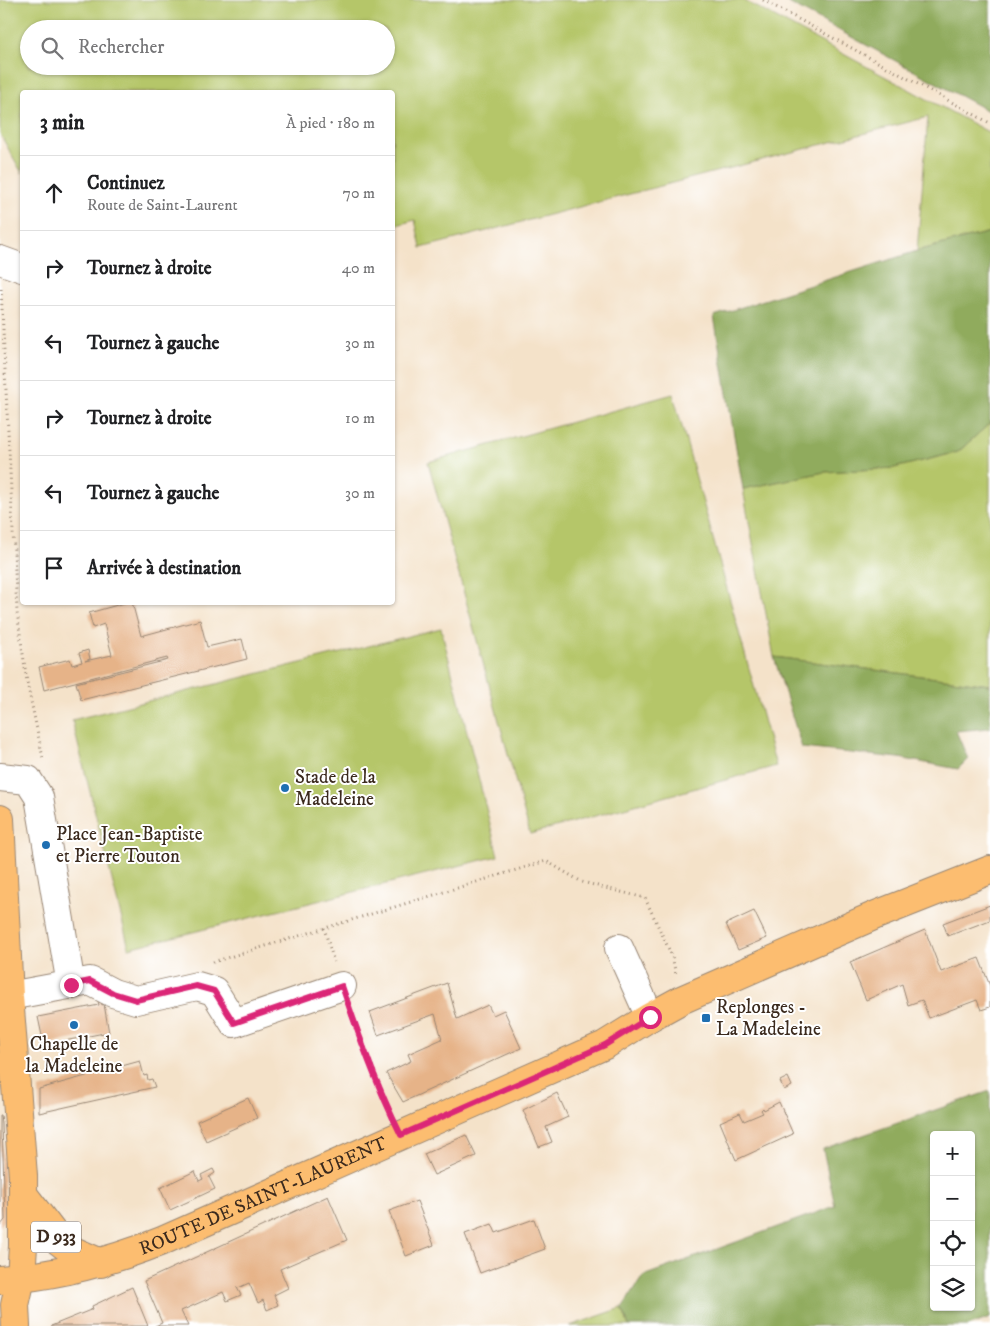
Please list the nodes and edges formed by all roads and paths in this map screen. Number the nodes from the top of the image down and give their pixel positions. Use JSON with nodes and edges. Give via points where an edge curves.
{"nodes":[{"id":1,"x":763,"y":0,"type":"edge"},
{"id":2,"x":990,"y":122,"type":"edge"},
{"id":3,"x":13,"y":265,"type":"edge"},
{"id":4,"x":43,"y":758,"type":"dead end"},
{"id":5,"x":0,"y":777,"type":"edge"},
{"id":6,"x":0,"y":819,"type":"edge"},
{"id":7,"x":990,"y":870,"type":"edge"},
{"id":8,"x":324,"y":928,"type":"junction"},
{"id":9,"x":620,"y":948,"type":"dead end"},
{"id":10,"x":204,"y":965,"type":"dead end"},
{"id":11,"x":71,"y":985,"type":"junction"},
{"id":12,"x":342,"y":986,"type":"junction"},
{"id":13,"x":9,"y":996,"type":"junction"},
{"id":14,"x":681,"y":1000,"type":"junction"},
{"id":15,"x":650,"y":1017,"type":"junction"},
{"id":16,"x":401,"y":1135,"type":"junction"},
{"id":17,"x":23,"y":1194,"type":"junction"},
{"id":18,"x":101,"y":1263,"type":"junction"},
{"id":19,"x":10,"y":1279,"type":"edge"},
{"id":20,"x":16,"y":1326,"type":"edge"}],
"edges":[{"from":1,"to":2,"type":"path"},
{"from":3,"to":4,"type":"path","via":[[17,612]]},
{"from":5,"to":11,"type":"lane","via":[[28,780],[38,797]]},
{"from":6,"to":13,"type":"main road","number":"D 933"},
{"from":7,"to":14,"type":"main road","name":"ROUTE DE SAINT-LAURENT","via":[[876,915]]},
{"from":8,"to":10,"type":"path"},
{"from":8,"to":12,"type":"path"},
{"from":8,"to":14,"type":"path","via":[[546,861],[582,882],[646,898],[672,956]]},
{"from":9,"to":15,"type":"lane"},
{"from":11,"to":12,"type":"lane","via":[[90,981],[136,1000],[196,986],[214,991],[234,1023]]},
{"from":11,"to":13,"type":"lane"},
{"from":12,"to":16,"type":"path"},
{"from":13,"to":17,"type":"main road","number":"D 933"},
{"from":14,"to":15,"type":"main road","name":"ROUTE DE SAINT-LAURENT"},
{"from":15,"to":16,"type":"main road","name":"ROUTE DE SAINT-LAURENT","via":[[605,1045]]},
{"from":16,"to":18,"type":"main road","name":"ROUTE DE SAINT-LAURENT","via":[[162,1241]]},
{"from":17,"to":18,"type":"main road","number":"D 933","via":[[60,1242]]},
{"from":17,"to":19,"type":"main road","number":"D 933","via":[[23,1246]]},
{"from":18,"to":19,"type":"main road","name":"ROUTE DE SAINT-LAURENT","via":[[65,1272]]},
{"from":19,"to":20,"type":"main road","number":"D 933"}]}
